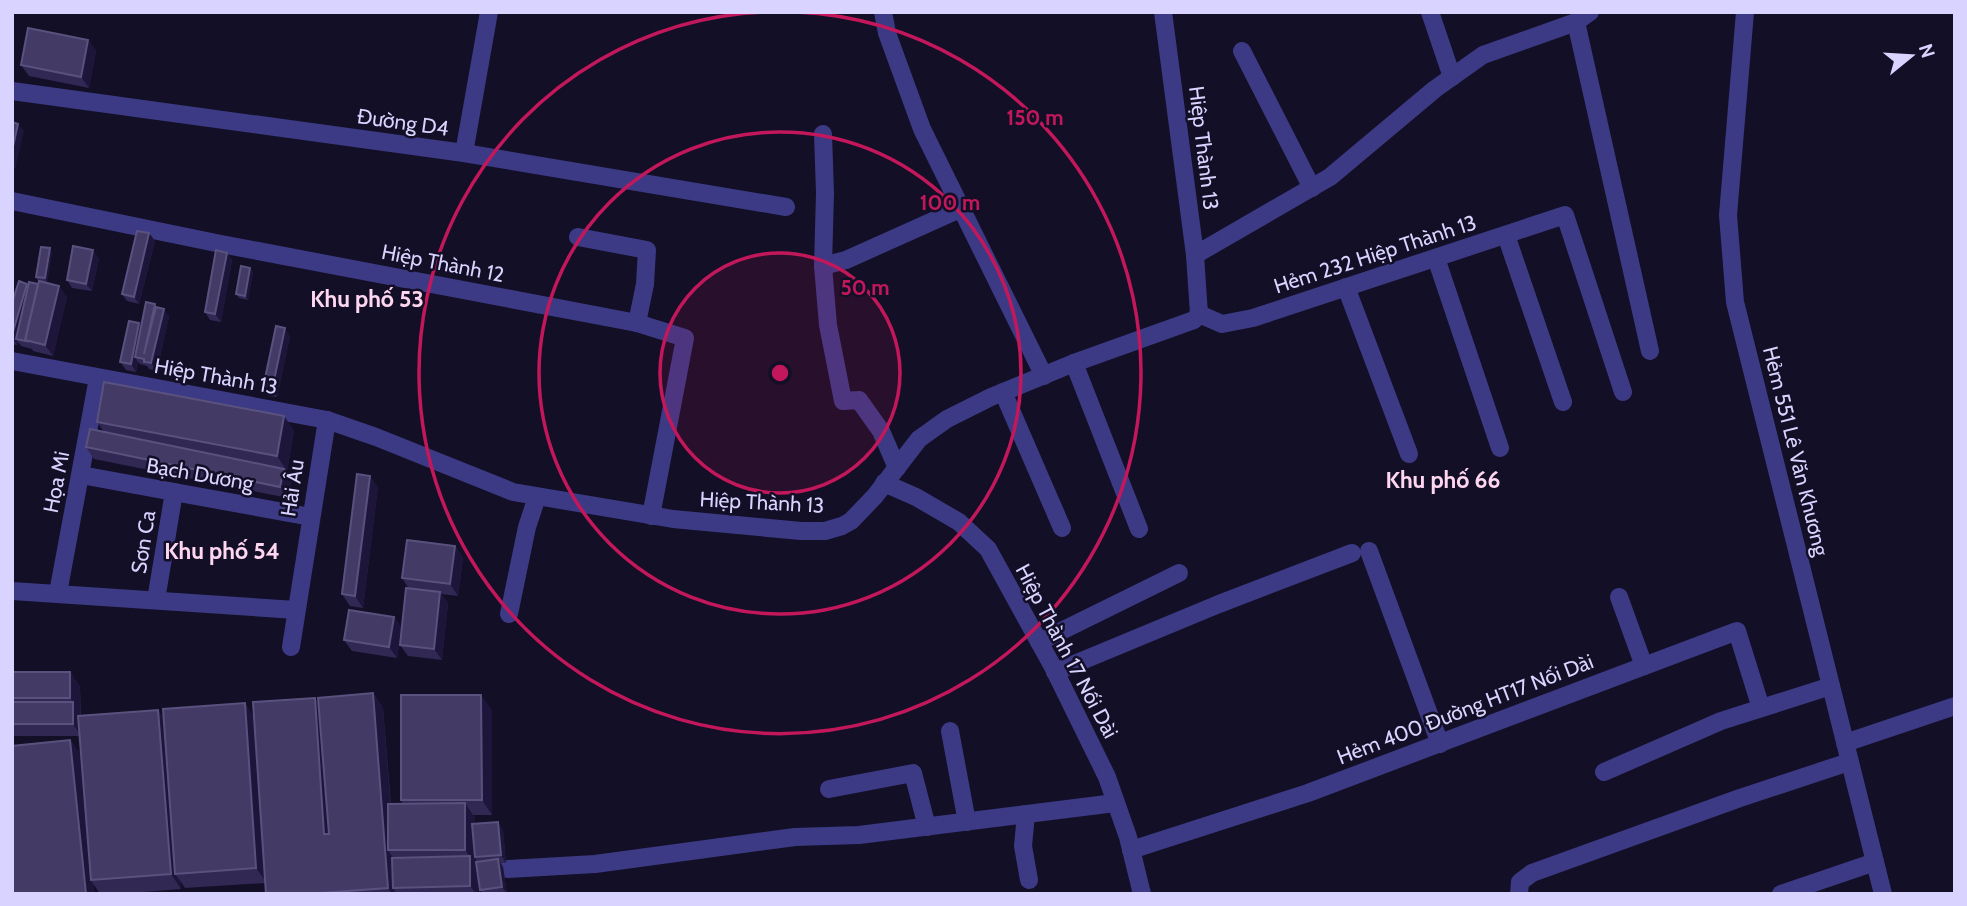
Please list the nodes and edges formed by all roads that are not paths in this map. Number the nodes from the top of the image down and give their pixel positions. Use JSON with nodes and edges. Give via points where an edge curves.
{"nodes":[{"id":1,"x":489,"y":12,"type":"edge"},
{"id":2,"x":883,"y":12,"type":"edge"},
{"id":3,"x":1163,"y":12,"type":"edge"},
{"id":4,"x":1430,"y":12,"type":"edge"},
{"id":5,"x":1745,"y":12,"type":"edge"},
{"id":6,"x":1583,"y":17,"type":"edge"},
{"id":7,"x":1242,"y":51,"type":"dead end"},
{"id":8,"x":1452,"y":77,"type":"junction"},
{"id":9,"x":12,"y":91,"type":"edge"},
{"id":10,"x":823,"y":134,"type":"dead end"},
{"id":11,"x":464,"y":153,"type":"junction"},
{"id":12,"x":1312,"y":188,"type":"junction"},
{"id":13,"x":12,"y":201,"type":"edge"},
{"id":14,"x":786,"y":207,"type":"dead end"},
{"id":15,"x":962,"y":208,"type":"junction"},
{"id":16,"x":1506,"y":235,"type":"junction"},
{"id":17,"x":578,"y":237,"type":"dead end"},
{"id":18,"x":1195,"y":255,"type":"junction"},
{"id":19,"x":1436,"y":258,"type":"junction"},
{"id":20,"x":823,"y":267,"type":"junction"},
{"id":21,"x":1346,"y":288,"type":"junction"},
{"id":22,"x":1199,"y":314,"type":"junction"},
{"id":23,"x":637,"y":323,"type":"junction"},
{"id":24,"x":1650,"y":351,"type":"dead end"},
{"id":25,"x":12,"y":361,"type":"edge"},
{"id":26,"x":1074,"y":363,"type":"junction"},
{"id":27,"x":1044,"y":376,"type":"junction"},
{"id":28,"x":98,"y":378,"type":"junction"},
{"id":29,"x":1623,"y":391,"type":"dead end"},
{"id":30,"x":1003,"y":392,"type":"junction"},
{"id":31,"x":1563,"y":402,"type":"dead end"},
{"id":32,"x":327,"y":420,"type":"junction"},
{"id":33,"x":1500,"y":448,"type":"dead end"},
{"id":34,"x":1409,"y":454,"type":"dead end"},
{"id":35,"x":897,"y":468,"type":"junction"},
{"id":36,"x":81,"y":475,"type":"junction"},
{"id":37,"x":884,"y":483,"type":"junction"},
{"id":38,"x":174,"y":492,"type":"junction"},
{"id":39,"x":537,"y":497,"type":"junction"},
{"id":40,"x":650,"y":516,"type":"junction"},
{"id":41,"x":311,"y":517,"type":"junction"},
{"id":42,"x":1062,"y":528,"type":"dead end"},
{"id":43,"x":1139,"y":529,"type":"dead end"},
{"id":44,"x":1179,"y":573,"type":"dead end"},
{"id":45,"x":12,"y":591,"type":"edge"},
{"id":46,"x":58,"y":593,"type":"junction"},
{"id":47,"x":1619,"y":597,"type":"dead end"},
{"id":48,"x":156,"y":600,"type":"junction"},
{"id":49,"x":296,"y":610,"type":"junction"},
{"id":50,"x":509,"y":614,"type":"dead end"},
{"id":51,"x":1039,"y":642,"type":"junction"},
{"id":52,"x":291,"y":647,"type":"dead end"},
{"id":53,"x":1644,"y":666,"type":"junction"},
{"id":54,"x":1055,"y":672,"type":"junction"},
{"id":55,"x":1830,"y":686,"type":"junction"},
{"id":56,"x":1955,"y":706,"type":"edge"},
{"id":57,"x":1761,"y":708,"type":"junction"},
{"id":58,"x":950,"y":731,"type":"dead end"},
{"id":59,"x":1845,"y":743,"type":"junction"},
{"id":60,"x":1440,"y":744,"type":"junction"},
{"id":61,"x":1849,"y":762,"type":"junction"},
{"id":62,"x":1604,"y":772,"type":"dead end"},
{"id":63,"x":829,"y":789,"type":"dead end"},
{"id":64,"x":1115,"y":803,"type":"junction"},
{"id":65,"x":1026,"y":814,"type":"junction"},
{"id":66,"x":967,"y":822,"type":"junction"},
{"id":67,"x":927,"y":827,"type":"junction"},
{"id":68,"x":1131,"y":850,"type":"junction"},
{"id":69,"x":1875,"y":862,"type":"junction"},
{"id":70,"x":508,"y":869,"type":"dead end"},
{"id":71,"x":1029,"y":880,"type":"dead end"},
{"id":72,"x":1142,"y":894,"type":"edge"},
{"id":73,"x":1519,"y":894,"type":"edge"},
{"id":74,"x":1781,"y":894,"type":"edge"},
{"id":75,"x":1883,"y":894,"type":"edge"}],
"edges":[{"from":1,"to":11,"type":"street"},
{"from":2,"to":15,"type":"street","via":[[922,129]]},
{"from":3,"to":18,"type":"street","name":"Hiệp Thành 13"},
{"from":4,"to":8,"type":"street"},
{"from":5,"to":55,"type":"street","name":"Hẻm 551 Lê Văn Khương","via":[[1728,215],[1735,302]]},
{"from":6,"to":8,"type":"street","via":[[1483,55]]},
{"from":6,"to":24,"type":"street"},
{"from":7,"to":12,"type":"street"},
{"from":8,"to":12,"type":"street"},
{"from":9,"to":11,"type":"street","name":"Đường D4"},
{"from":10,"to":20,"type":"street"},
{"from":11,"to":14,"type":"street","name":"Đường D4"},
{"from":12,"to":18,"type":"street"},
{"from":13,"to":23,"type":"street","name":"Hiệp Thành 12"},
{"from":15,"to":20,"type":"street"},
{"from":15,"to":27,"type":"street"},
{"from":16,"to":19,"type":"street","name":"Hẻm 232 Hiệp Thành 13"},
{"from":16,"to":29,"type":"street","name":"Hẻm 232 Hiệp Thành 13","via":[[1566,215]]},
{"from":16,"to":31,"type":"street"},
{"from":17,"to":23,"type":"street","via":[[647,250]]},
{"from":18,"to":22,"type":"street","name":"Hiệp Thành 13"},
{"from":19,"to":21,"type":"street","name":"Hẻm 232 Hiệp Thành 13"},
{"from":19,"to":33,"type":"street"},
{"from":20,"to":35,"type":"street","via":[[828,326],[844,401],[859,400],[881,431]]},
{"from":21,"to":22,"type":"street","name":"Hẻm 232 Hiệp Thành 13","via":[[1222,324]]},
{"from":21,"to":34,"type":"street"},
{"from":22,"to":26,"type":"street","name":"Hiệp Thành 13","via":[[1194,320]]},
{"from":23,"to":40,"type":"street","name":"Hiệp Thành 12","via":[[685,338]]},
{"from":25,"to":28,"type":"street","name":"Hiệp Thành 13"},
{"from":26,"to":27,"type":"street","name":"Hiệp Thành 13"},
{"from":26,"to":43,"type":"street"},
{"from":27,"to":30,"type":"street","name":"Hiệp Thành 13"},
{"from":28,"to":32,"type":"street","name":"Hiệp Thành 13"},
{"from":28,"to":36,"type":"street","name":"Họa Mi"},
{"from":30,"to":35,"type":"street","name":"Hiệp Thành 13","via":[[947,419],[919,439]]},
{"from":30,"to":42,"type":"street"},
{"from":32,"to":39,"type":"street","name":"Hiệp Thành 13","via":[[513,492]]},
{"from":32,"to":41,"type":"street","name":"Hải Âu"},
{"from":35,"to":37,"type":"street","name":"Hiệp Thành 13"},
{"from":36,"to":38,"type":"street","name":"Bạch Dương"},
{"from":36,"to":46,"type":"street","name":"Họa Mi"},
{"from":37,"to":40,"type":"street","name":"Hiệp Thành 13","via":[[851,521],[825,531]]},
{"from":37,"to":51,"type":"street","name":"Hiệp Thành 17 Nối Dài","via":[[959,522],[988,550]]},
{"from":38,"to":41,"type":"street","name":"Bạch Dương"},
{"from":38,"to":48,"type":"street","name":"Sơn Ca"},
{"from":39,"to":40,"type":"street","name":"Hiệp Thành 13"},
{"from":39,"to":50,"type":"street"},
{"from":41,"to":49,"type":"street","name":"Hải Âu"},
{"from":44,"to":51,"type":"street"},
{"from":45,"to":46,"type":"street"},
{"from":46,"to":48,"type":"street"},
{"from":47,"to":53,"type":"street"},
{"from":48,"to":49,"type":"street"},
{"from":49,"to":52,"type":"street","name":"Hải Âu"},
{"from":51,"to":54,"type":"street","name":"Hiệp Thành 17 Nối Dài"},
{"from":53,"to":57,"type":"street","name":"Hẻm 400 Đường HT17 Nối Dài","via":[[1737,631]]},
{"from":53,"to":60,"type":"street","name":"Hẻm 400 Đường HT17 Nối Dài"},
{"from":54,"to":60,"type":"street","via":[[1361,552]]},
{"from":54,"to":64,"type":"street","name":"Hiệp Thành 17 Nối Dài","via":[[1107,777]]},
{"from":55,"to":57,"type":"street"},
{"from":55,"to":59,"type":"street","name":"Hẻm 551 Lê Văn Khương"},
{"from":56,"to":59,"type":"street"},
{"from":57,"to":62,"type":"street"},
{"from":58,"to":66,"type":"street"},
{"from":59,"to":61,"type":"street","name":"Hẻm 551 Lê Văn Khương"},
{"from":60,"to":68,"type":"street","name":"Hẻm 400 Đường HT17 Nối Dài","via":[[1308,793]]},
{"from":61,"to":69,"type":"street","name":"Hẻm 551 Lê Văn Khương"},
{"from":61,"to":73,"type":"street","via":[[1532,873],[1520,882]]},
{"from":63,"to":67,"type":"street","via":[[913,774]]},
{"from":64,"to":65,"type":"street"},
{"from":64,"to":68,"type":"street","name":"Hiệp Thành 17 Nối Dài"},
{"from":65,"to":66,"type":"street"},
{"from":65,"to":71,"type":"street","via":[[1023,846]]},
{"from":66,"to":67,"type":"street"},
{"from":67,"to":70,"type":"street","via":[[795,836],[595,864]]},
{"from":68,"to":72,"type":"street","name":"Hiệp Thành 17 Nối Dài"},
{"from":69,"to":74,"type":"street"},
{"from":69,"to":75,"type":"street","name":"Hẻm 551 Lê Văn Khương"}]}
